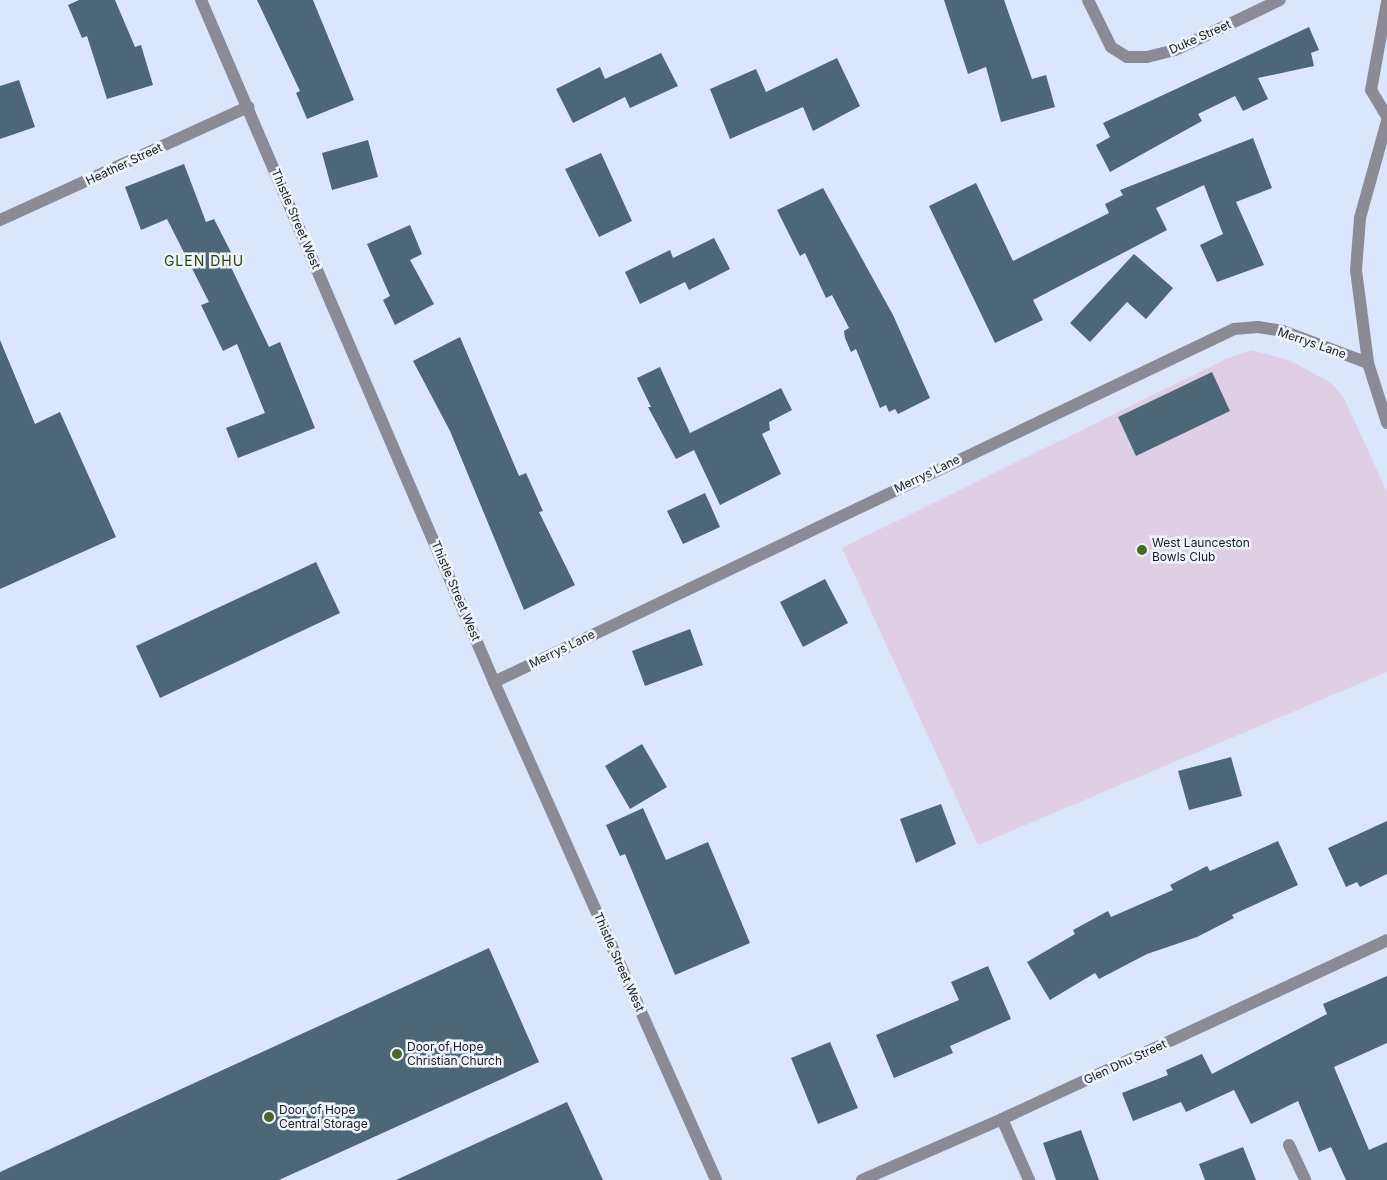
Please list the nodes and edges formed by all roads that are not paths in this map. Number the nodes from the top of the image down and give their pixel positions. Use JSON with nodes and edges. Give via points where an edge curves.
{"nodes":[{"id":1,"x":201,"y":0,"type":"edge"},
{"id":2,"x":1088,"y":0,"type":"edge"},
{"id":3,"x":1280,"y":0,"type":"edge"},
{"id":4,"x":1387,"y":2,"type":"edge"},
{"id":5,"x":248,"y":107,"type":"junction"},
{"id":6,"x":1387,"y":119,"type":"edge"},
{"id":7,"x":1385,"y":136,"type":"edge"},
{"id":8,"x":0,"y":220,"type":"edge"},
{"id":9,"x":1368,"y":363,"type":"junction"},
{"id":10,"x":1387,"y":423,"type":"edge"},
{"id":11,"x":494,"y":682,"type":"junction"},
{"id":12,"x":1387,"y":940,"type":"edge"},
{"id":13,"x":1002,"y":1119,"type":"junction"},
{"id":14,"x":1289,"y":1145,"type":"dead end"},
{"id":15,"x":716,"y":1180,"type":"edge"},
{"id":16,"x":862,"y":1180,"type":"edge"},
{"id":17,"x":1029,"y":1180,"type":"edge"},
{"id":18,"x":1306,"y":1180,"type":"edge"}],
"edges":[{"from":1,"to":5,"type":"street","name":"Thistle Street West"},
{"from":2,"to":3,"type":"street","name":"Duke Street","via":[[1111,47],[1127,57],[1147,57],[1175,50]]},
{"from":4,"to":6,"type":"street","via":[[1372,90]]},
{"from":5,"to":8,"type":"street","name":"Heather Street"},
{"from":5,"to":11,"type":"street","name":"Thistle Street West"},
{"from":6,"to":7,"type":"street"},
{"from":7,"to":9,"type":"street","via":[[1360,218],[1356,270]]},
{"from":9,"to":10,"type":"street"},
{"from":9,"to":11,"type":"street","name":"Merrys Lane","via":[[1283,331],[1258,327],[1234,329]]},
{"from":11,"to":15,"type":"street","name":"Thistle Street West"},
{"from":12,"to":13,"type":"street","name":"Glen Dhu Street"},
{"from":13,"to":16,"type":"street","name":"Glen Dhu Street"},
{"from":13,"to":17,"type":"street"},
{"from":14,"to":18,"type":"street"}]}
